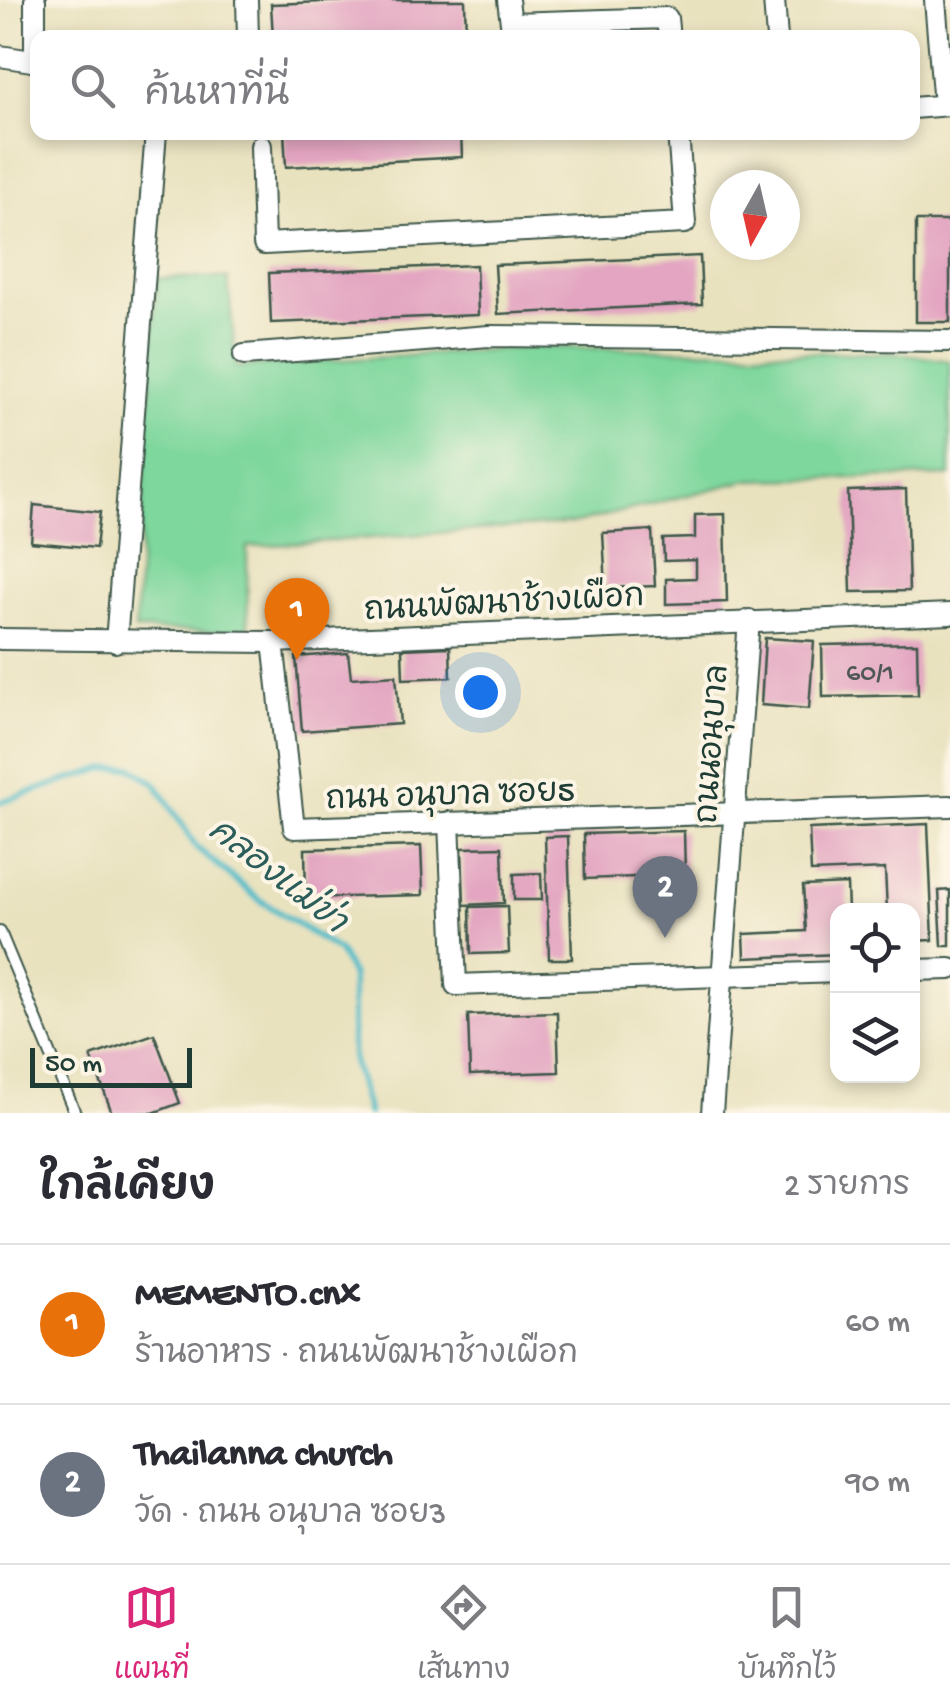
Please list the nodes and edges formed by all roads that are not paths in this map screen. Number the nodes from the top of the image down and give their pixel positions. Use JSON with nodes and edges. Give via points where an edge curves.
{"nodes":[{"id":1,"x":35,"y":0,"type":"edge"},
{"id":2,"x":247,"y":0,"type":"edge"},
{"id":3,"x":508,"y":0,"type":"edge"},
{"id":4,"x":774,"y":0,"type":"edge"},
{"id":5,"x":935,"y":0,"type":"edge"},
{"id":6,"x":35,"y":30,"type":"edge"},
{"id":7,"x":248,"y":30,"type":"edge"},
{"id":8,"x":668,"y":30,"type":"edge"},
{"id":9,"x":776,"y":30,"type":"edge"},
{"id":10,"x":0,"y":56,"type":"edge"},
{"id":11,"x":30,"y":61,"type":"edge"},
{"id":12,"x":947,"y":105,"type":"edge"},
{"id":13,"x":920,"y":107,"type":"edge"},
{"id":14,"x":155,"y":140,"type":"edge"},
{"id":15,"x":679,"y":140,"type":"edge"},
{"id":16,"x":261,"y":146,"type":"dead end"},
{"id":17,"x":950,"y":341,"type":"edge"},
{"id":18,"x":244,"y":355,"type":"dead end"},
{"id":19,"x":950,"y":614,"type":"edge"},
{"id":20,"x":749,"y":620,"type":"junction"},
{"id":21,"x":0,"y":639,"type":"edge"},
{"id":22,"x":116,"y":642,"type":"junction"},
{"id":23,"x":273,"y":642,"type":"junction"},
{"id":24,"x":950,"y":806,"type":"edge"},
{"id":25,"x":735,"y":814,"type":"junction"},
{"id":26,"x":450,"y":822,"type":"junction"},
{"id":27,"x":0,"y":932,"type":"edge"},
{"id":28,"x":950,"y":969,"type":"edge"},
{"id":29,"x":920,"y":970,"type":"edge"},
{"id":30,"x":830,"y":972,"type":"edge"},
{"id":31,"x":722,"y":976,"type":"junction"},
{"id":32,"x":74,"y":1113,"type":"edge"},
{"id":33,"x":712,"y":1113,"type":"edge"}],
"edges":[{"from":1,"to":6,"type":"street"},
{"from":2,"to":7,"type":"street"},
{"from":3,"to":8,"type":"street","via":[[510,23],[667,18]]},
{"from":4,"to":9,"type":"street"},
{"from":5,"to":12,"type":"street"},
{"from":10,"to":11,"type":"street"},
{"from":12,"to":13,"type":"street"},
{"from":14,"to":22,"type":"street"},
{"from":15,"to":16,"type":"street","via":[[685,223],[264,244]]},
{"from":17,"to":18,"type":"street","via":[[489,336]]},
{"from":19,"to":20,"type":"street","name":"ถนนพัฒนาช้างเผือก"},
{"from":20,"to":23,"type":"street","name":"ถนนพัฒนาช้างเผือก"},
{"from":20,"to":25,"type":"street","name":"ถนนอนุบาล"},
{"from":21,"to":22,"type":"street","name":"ถนนพัฒนาช้างเผือก"},
{"from":22,"to":23,"type":"street","name":"ถนนพัฒนาช้างเผือก"},
{"from":23,"to":26,"type":"street","name":"ถนน อนุบาล ซอย5","via":[[294,828]]},
{"from":24,"to":25,"type":"street","name":"ถนน อนุบาล ซอย5"},
{"from":25,"to":26,"type":"street","name":"ถนน อนุบาล ซอย5"},
{"from":25,"to":31,"type":"street","name":"ถนนอนุบาล"},
{"from":26,"to":31,"type":"street","via":[[456,985]]},
{"from":27,"to":32,"type":"lane"},
{"from":28,"to":29,"type":"street"},
{"from":30,"to":31,"type":"street"},
{"from":31,"to":33,"type":"street","name":"ถนนอนุบาล"}]}
